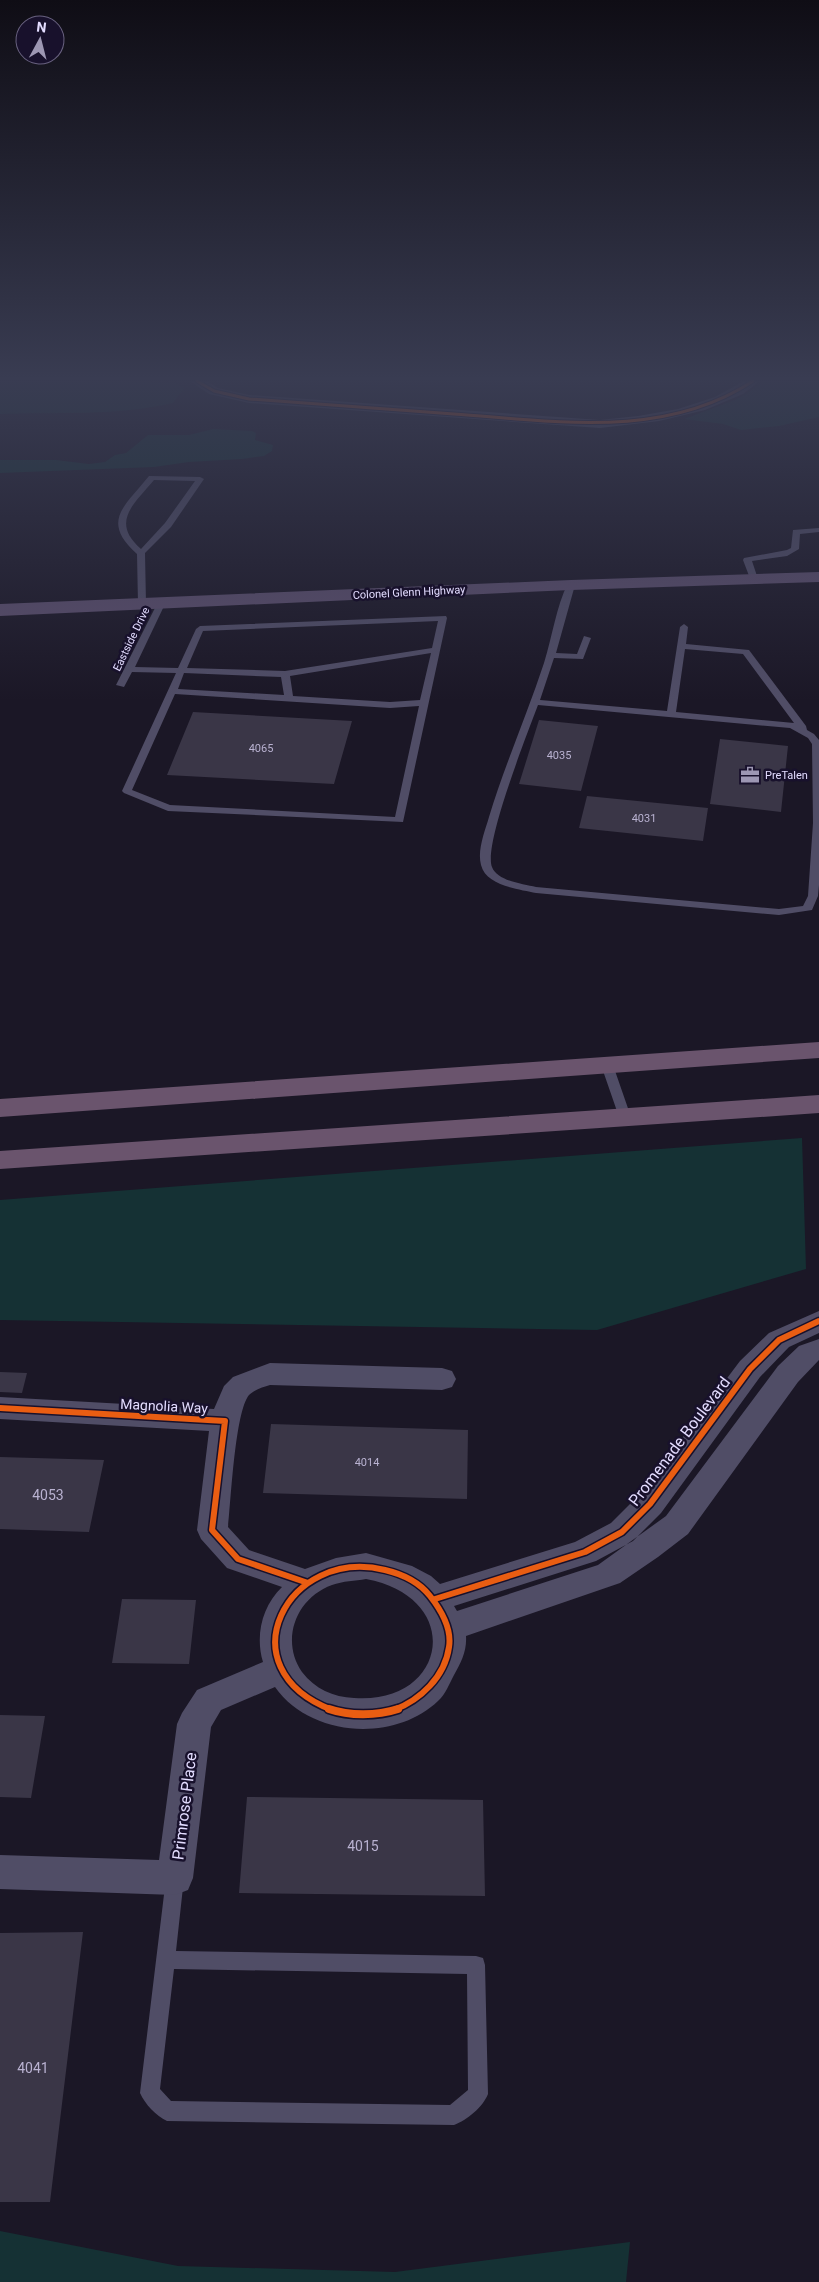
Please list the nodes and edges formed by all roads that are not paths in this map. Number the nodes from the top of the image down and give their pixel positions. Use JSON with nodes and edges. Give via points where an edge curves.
{"nodes":[{"id":1,"x":144,"y":487,"type":"edge"},
{"id":2,"x":194,"y":487,"type":"edge"},
{"id":3,"x":819,"y":530,"type":"edge"},
{"id":4,"x":141,"y":553,"type":"junction"},
{"id":5,"x":819,"y":577,"type":"edge"},
{"id":6,"x":754,"y":579,"type":"junction"},
{"id":7,"x":571,"y":585,"type":"junction"},
{"id":8,"x":142,"y":604,"type":"junction"},
{"id":9,"x":162,"y":604,"type":"junction"},
{"id":10,"x":0,"y":610,"type":"edge"},
{"id":11,"x":684,"y":627,"type":"dead end"},
{"id":12,"x":587,"y":638,"type":"dead end"},
{"id":13,"x":681,"y":646,"type":"junction"},
{"id":14,"x":436,"y":650,"type":"junction"},
{"id":15,"x":550,"y":655,"type":"junction"},
{"id":16,"x":129,"y":669,"type":"junction"},
{"id":17,"x":181,"y":671,"type":"junction"},
{"id":18,"x":285,"y":674,"type":"junction"},
{"id":19,"x":121,"y":685,"type":"dead end"},
{"id":20,"x":172,"y":691,"type":"junction"},
{"id":21,"x":289,"y":699,"type":"junction"},
{"id":22,"x":534,"y":702,"type":"junction"},
{"id":23,"x":424,"y":703,"type":"junction"},
{"id":24,"x":671,"y":714,"type":"junction"},
{"id":25,"x":808,"y":734,"type":"junction"},
{"id":26,"x":819,"y":1050,"type":"edge"},
{"id":27,"x":607,"y":1065,"type":"junction"},
{"id":28,"x":819,"y":1104,"type":"edge"},
{"id":29,"x":0,"y":1108,"type":"edge"},
{"id":30,"x":625,"y":1117,"type":"junction"},
{"id":31,"x":0,"y":1160,"type":"edge"},
{"id":32,"x":819,"y":1321,"type":"edge"},
{"id":33,"x":819,"y":1349,"type":"edge"},
{"id":34,"x":442,"y":1379,"type":"dead end"},
{"id":35,"x":0,"y":1408,"type":"edge"},
{"id":36,"x":225,"y":1421,"type":"junction"},
{"id":37,"x":308,"y":1583,"type":"junction"},
{"id":38,"x":442,"y":1613,"type":"junction"},
{"id":39,"x":280,"y":1670,"type":"junction"},
{"id":40,"x":0,"y":1872,"type":"edge"},
{"id":41,"x":175,"y":1878,"type":"junction"},
{"id":42,"x":165,"y":1960,"type":"junction"}],
"edges":[{"from":1,"to":4,"type":"lane","via":[[119,523],[129,545]]},
{"from":2,"to":4,"type":"lane","via":[[168,525]]},
{"from":3,"to":6,"type":"lane","via":[[796,532],[795,549],[787,554],[747,560]]},
{"from":4,"to":8,"type":"lane"},
{"from":5,"to":6,"type":"main road","name":"Colonel Glenn Highway"},
{"from":6,"to":7,"type":"main road","name":"Colonel Glenn Highway"},
{"from":7,"to":9,"type":"main road","name":"Colonel Glenn Highway"},
{"from":7,"to":15,"type":"lane"},
{"from":8,"to":9,"type":"main road","name":"Colonel Glenn Highway"},
{"from":8,"to":10,"type":"main road","name":"Colonel Glenn Highway"},
{"from":9,"to":16,"type":"lane","name":"Eastside Drive"},
{"from":11,"to":13,"type":"lane"},
{"from":12,"to":15,"type":"lane","via":[[580,657]]},
{"from":13,"to":24,"type":"lane"},
{"from":13,"to":25,"type":"lane","via":[[746,652]]},
{"from":14,"to":17,"type":"lane","via":[[443,618],[200,629]]},
{"from":14,"to":18,"type":"lane"},
{"from":14,"to":23,"type":"lane"},
{"from":15,"to":22,"type":"lane"},
{"from":16,"to":17,"type":"lane"},
{"from":16,"to":19,"type":"lane","name":"Eastside Drive"},
{"from":17,"to":18,"type":"lane"},
{"from":17,"to":20,"type":"lane"},
{"from":18,"to":21,"type":"lane"},
{"from":20,"to":21,"type":"lane"},
{"from":20,"to":23,"type":"lane","via":[[127,792],[168,808],[399,820]]},
{"from":21,"to":23,"type":"lane","via":[[390,705]]},
{"from":22,"to":24,"type":"lane"},
{"from":22,"to":25,"type":"lane","via":[[502,792],[484,856],[487,868],[494,876],[536,890],[779,912],[808,908],[813,896],[818,824],[817,744]]},
{"from":24,"to":25,"type":"lane","via":[[792,725]]},
{"from":26,"to":27,"type":"highway"},
{"from":27,"to":29,"type":"highway"},
{"from":27,"to":30,"type":"lane"},
{"from":28,"to":30,"type":"highway"},
{"from":30,"to":31,"type":"highway"},
{"from":32,"to":38,"type":"street","name":"Promenade Boulevard","via":[[779,1340],[750,1369],[650,1504],[622,1532],[585,1552]]},
{"from":33,"to":38,"type":"street","via":[[788,1374],[677,1525],[610,1574],[490,1615]]},
{"from":34,"to":36,"type":"street","name":"Magnolia Way","via":[[270,1374],[246,1381],[236,1390]]},
{"from":35,"to":36,"type":"street","name":"Magnolia Way"},
{"from":36,"to":37,"type":"street","name":"Magnolia Way","via":[[212,1530],[238,1559]]},
{"from":37,"to":38,"type":"street","via":[[336,1570],[366,1566],[394,1571],[424,1587]]},
{"from":37,"to":39,"type":"street","via":[[286,1606],[276,1630]]},
{"from":38,"to":39,"type":"street","via":[[449,1650],[434,1683],[415,1700],[389,1712],[347,1715],[316,1706],[291,1687]]},
{"from":39,"to":41,"type":"street","name":"Primrose Place","via":[[210,1700],[194,1724]]},
{"from":40,"to":41,"type":"street","name":"Primrose Place"},
{"from":41,"to":42,"type":"lane"},
{"from":42,"to":42,"type":"lane","via":[[150,2093],[167,2111],[454,2115],[478,2094],[476,1965]]}]}
